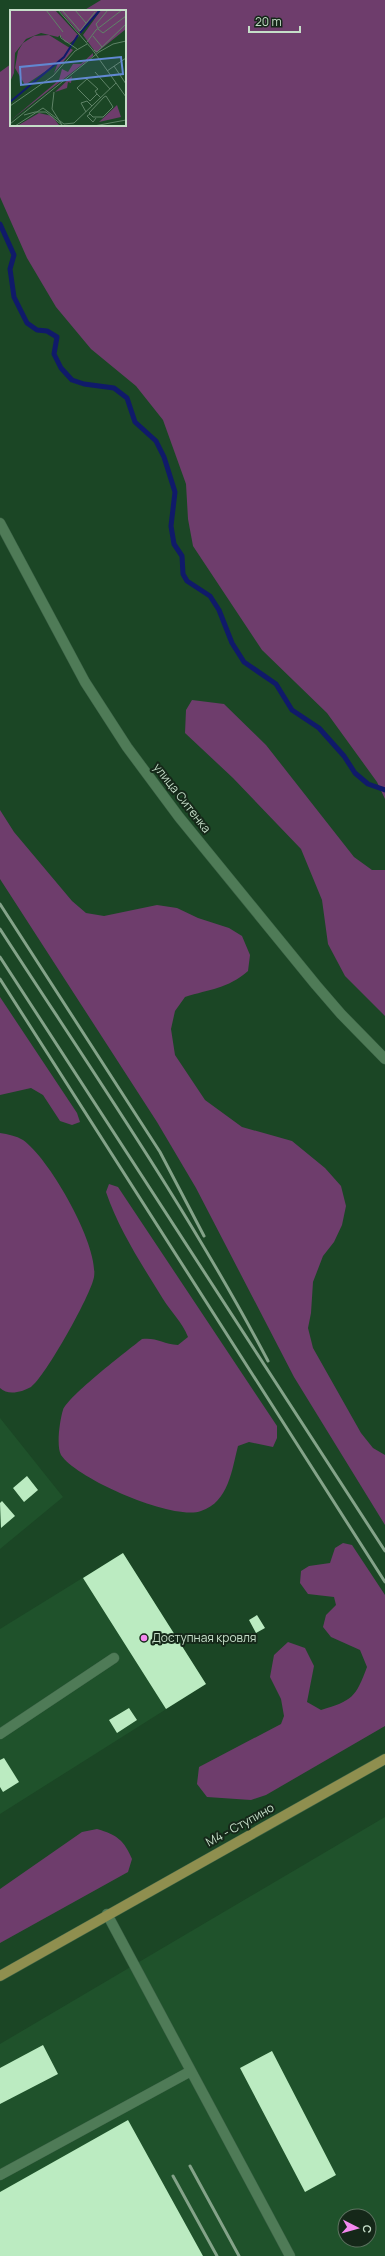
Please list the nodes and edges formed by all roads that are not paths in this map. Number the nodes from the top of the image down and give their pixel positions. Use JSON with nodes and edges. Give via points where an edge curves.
{"nodes":[{"id":1,"x":0,"y":523,"type":"edge"},
{"id":2,"x":385,"y":1059,"type":"edge"},
{"id":3,"x":114,"y":1658,"type":"dead end"},
{"id":4,"x":0,"y":1734,"type":"edge"},
{"id":5,"x":385,"y":1759,"type":"edge"},
{"id":6,"x":107,"y":1914,"type":"junction"},
{"id":7,"x":0,"y":1976,"type":"edge"},
{"id":8,"x":191,"y":2071,"type":"junction"},
{"id":9,"x":0,"y":2175,"type":"edge"},
{"id":10,"x":290,"y":2256,"type":"edge"}],
"edges":[{"from":1,"to":2,"type":"street","name":"улица Ситенка","via":[[85,682],[151,781],[316,986]]},
{"from":3,"to":4,"type":"street"},
{"from":5,"to":6,"type":"main road","name":"М4 - Ступино"},
{"from":6,"to":7,"type":"main road","name":"М4 - Ступино"},
{"from":6,"to":8,"type":"street"},
{"from":8,"to":9,"type":"street"},
{"from":8,"to":10,"type":"street"}]}
